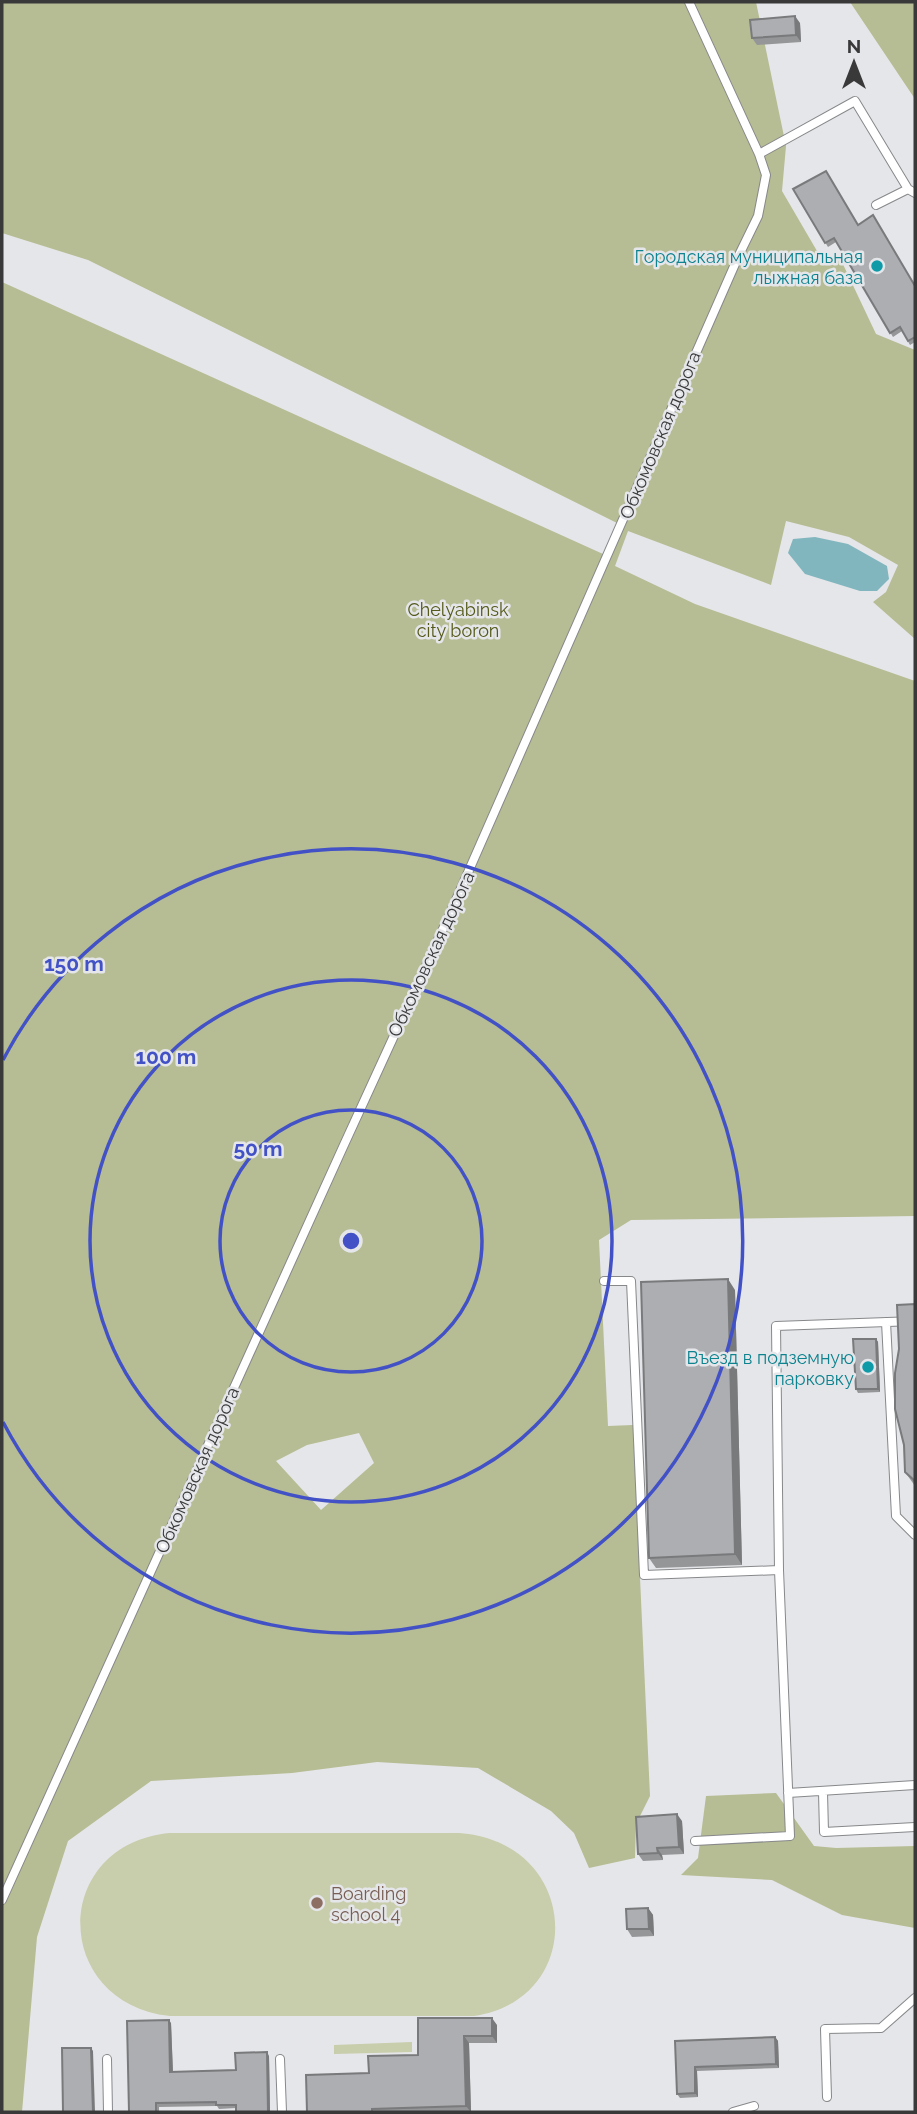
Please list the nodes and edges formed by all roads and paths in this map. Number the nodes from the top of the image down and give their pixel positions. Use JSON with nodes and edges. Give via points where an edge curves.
{"nodes":[{"id":1,"x":689,"y":2,"type":"edge"},
{"id":2,"x":759,"y":154,"type":"junction"},
{"id":3,"x":911,"y":191,"type":"edge"},
{"id":4,"x":876,"y":205,"type":"dead end"},
{"id":5,"x":604,"y":1281,"type":"dead end"},
{"id":6,"x":915,"y":1321,"type":"edge"},
{"id":7,"x":886,"y":1322,"type":"junction"},
{"id":8,"x":915,"y":1535,"type":"edge"},
{"id":9,"x":779,"y":1570,"type":"junction"},
{"id":10,"x":915,"y":1786,"type":"edge"},
{"id":11,"x":823,"y":1792,"type":"junction"},
{"id":12,"x":788,"y":1794,"type":"junction"},
{"id":13,"x":915,"y":1827,"type":"edge"},
{"id":14,"x":695,"y":1842,"type":"dead end"},
{"id":15,"x":2,"y":1900,"type":"edge"},
{"id":16,"x":915,"y":1998,"type":"edge"},
{"id":17,"x":107,"y":2059,"type":"dead end"},
{"id":18,"x":281,"y":2059,"type":"dead end"},
{"id":19,"x":827,"y":2097,"type":"dead end"},
{"id":20,"x":754,"y":2106,"type":"dead end"},
{"id":21,"x":108,"y":2112,"type":"edge"},
{"id":22,"x":282,"y":2112,"type":"edge"},
{"id":23,"x":733,"y":2112,"type":"edge"}],
"edges":[{"from":1,"to":2,"type":"lane","name":"Обкомовская дорога"},
{"from":2,"to":3,"type":"lane","via":[[855,101]]},
{"from":2,"to":15,"type":"lane","name":"Обкомовская дорога","via":[[766,175],[758,216],[449,918]]},
{"from":3,"to":4,"type":"lane"},
{"from":5,"to":9,"type":"lane","via":[[631,1281],[643,1576]]},
{"from":6,"to":7,"type":"lane"},
{"from":7,"to":8,"type":"lane","via":[[896,1517]]},
{"from":7,"to":9,"type":"lane","via":[[776,1326]]},
{"from":9,"to":12,"type":"lane"},
{"from":10,"to":11,"type":"lane"},
{"from":11,"to":12,"type":"lane"},
{"from":11,"to":13,"type":"lane","via":[[824,1832]]},
{"from":12,"to":14,"type":"lane","via":[[790,1836]]},
{"from":16,"to":19,"type":"lane","via":[[881,2028],[825,2029]]},
{"from":17,"to":21,"type":"lane"},
{"from":18,"to":22,"type":"lane"},
{"from":20,"to":23,"type":"lane"}]}
